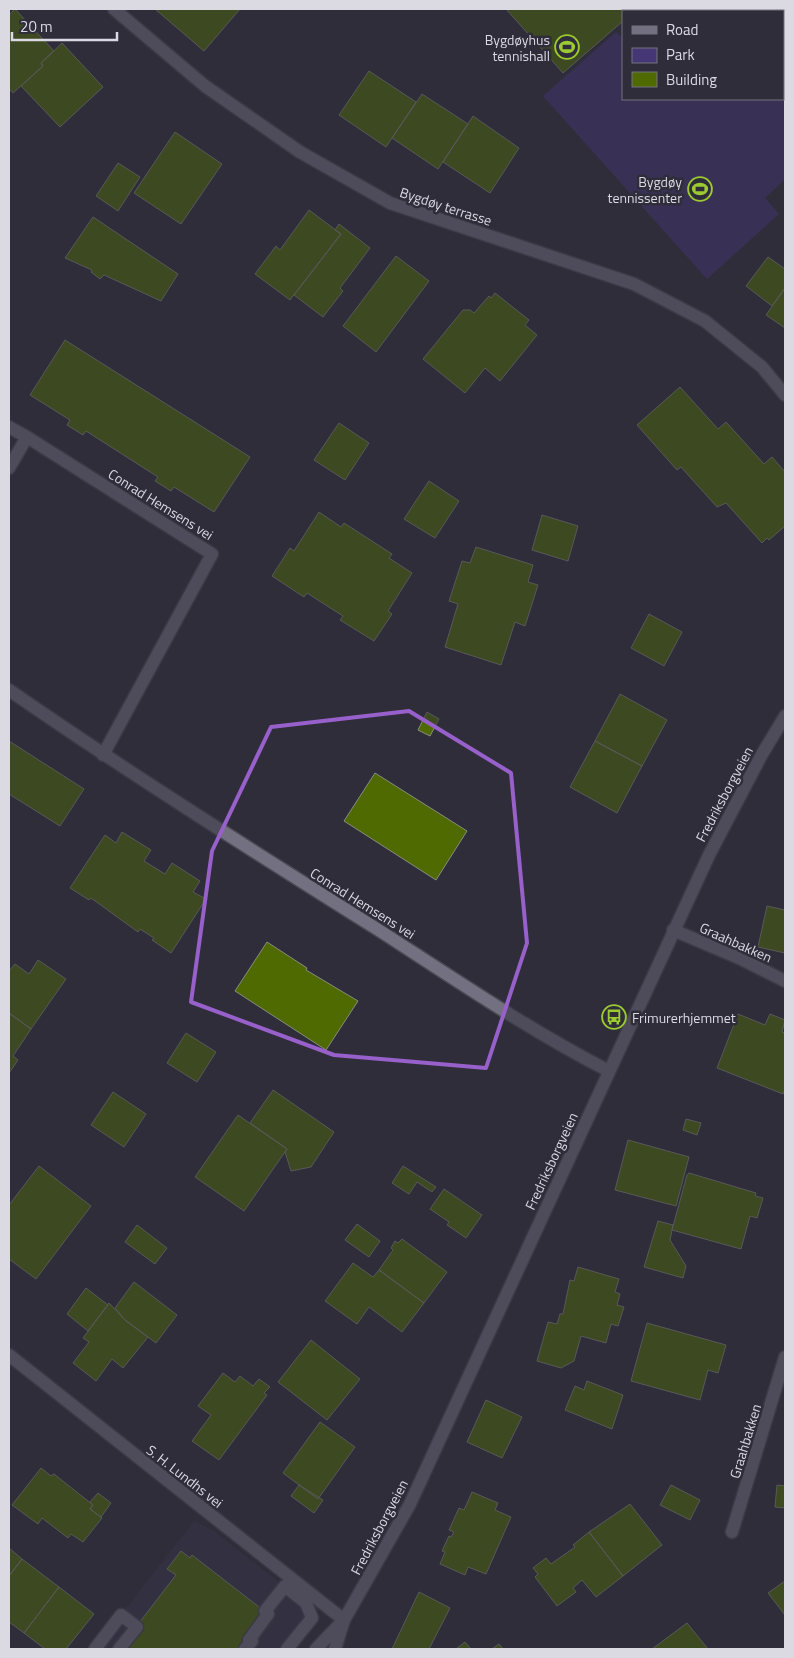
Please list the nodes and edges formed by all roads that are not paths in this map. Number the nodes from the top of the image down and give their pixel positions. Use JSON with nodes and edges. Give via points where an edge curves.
{"nodes":[{"id":1,"x":114,"y":9,"type":"edge"},
{"id":2,"x":785,"y":395,"type":"edge"},
{"id":3,"x":9,"y":427,"type":"edge"},
{"id":4,"x":27,"y":437,"type":"junction"},
{"id":5,"x":9,"y":468,"type":"edge"},
{"id":6,"x":9,"y":690,"type":"edge"},
{"id":7,"x":785,"y":716,"type":"edge"},
{"id":8,"x":103,"y":755,"type":"junction"},
{"id":9,"x":673,"y":930,"type":"junction"},
{"id":10,"x":785,"y":982,"type":"edge"},
{"id":11,"x":609,"y":1071,"type":"junction"},
{"id":12,"x":9,"y":1355,"type":"edge"},
{"id":13,"x":785,"y":1357,"type":"edge"},
{"id":14,"x":732,"y":1532,"type":"dead end"},
{"id":15,"x":344,"y":1620,"type":"junction"},
{"id":16,"x":95,"y":1649,"type":"edge"},
{"id":17,"x":119,"y":1649,"type":"edge"},
{"id":18,"x":245,"y":1649,"type":"edge"},
{"id":19,"x":287,"y":1649,"type":"edge"},
{"id":20,"x":316,"y":1649,"type":"edge"},
{"id":21,"x":335,"y":1649,"type":"edge"}],
"edges":[{"from":1,"to":2,"type":"street","name":"Bygdøy terrasse","via":[[205,86],[300,152],[390,203],[634,284],[705,321],[762,367]]},
{"from":3,"to":4,"type":"street","name":"Conrad Hemsens vei"},
{"from":4,"to":5,"type":"street"},
{"from":4,"to":8,"type":"street","name":"Conrad Hemsens vei","via":[[212,554]]},
{"from":6,"to":8,"type":"street","name":"Conrad Hemsens vei"},
{"from":7,"to":9,"type":"street","name":"Fredriksborgveien","via":[[730,814]]},
{"from":8,"to":11,"type":"street","name":"Conrad Hemsens vei","via":[[551,1040]]},
{"from":9,"to":10,"type":"street","name":"Graahbakken","via":[[740,958]]},
{"from":9,"to":11,"type":"street","name":"Fredriksborgveien"},
{"from":11,"to":15,"type":"street","name":"Fredriksborgveien","via":[[410,1504]]},
{"from":12,"to":15,"type":"street","name":"S. H. Lundhs vei"},
{"from":13,"to":14,"type":"street","name":"Graahbakken"},
{"from":15,"to":20,"type":"street","name":"Fredriksborgveien"},
{"from":15,"to":21,"type":"street","name":"Fredriksborgveien"},
{"from":16,"to":17,"type":"street","via":[[121,1615],[136,1627]]},
{"from":18,"to":19,"type":"street","via":[[268,1614],[265,1611],[285,1586],[306,1603],[312,1618]]}]}
